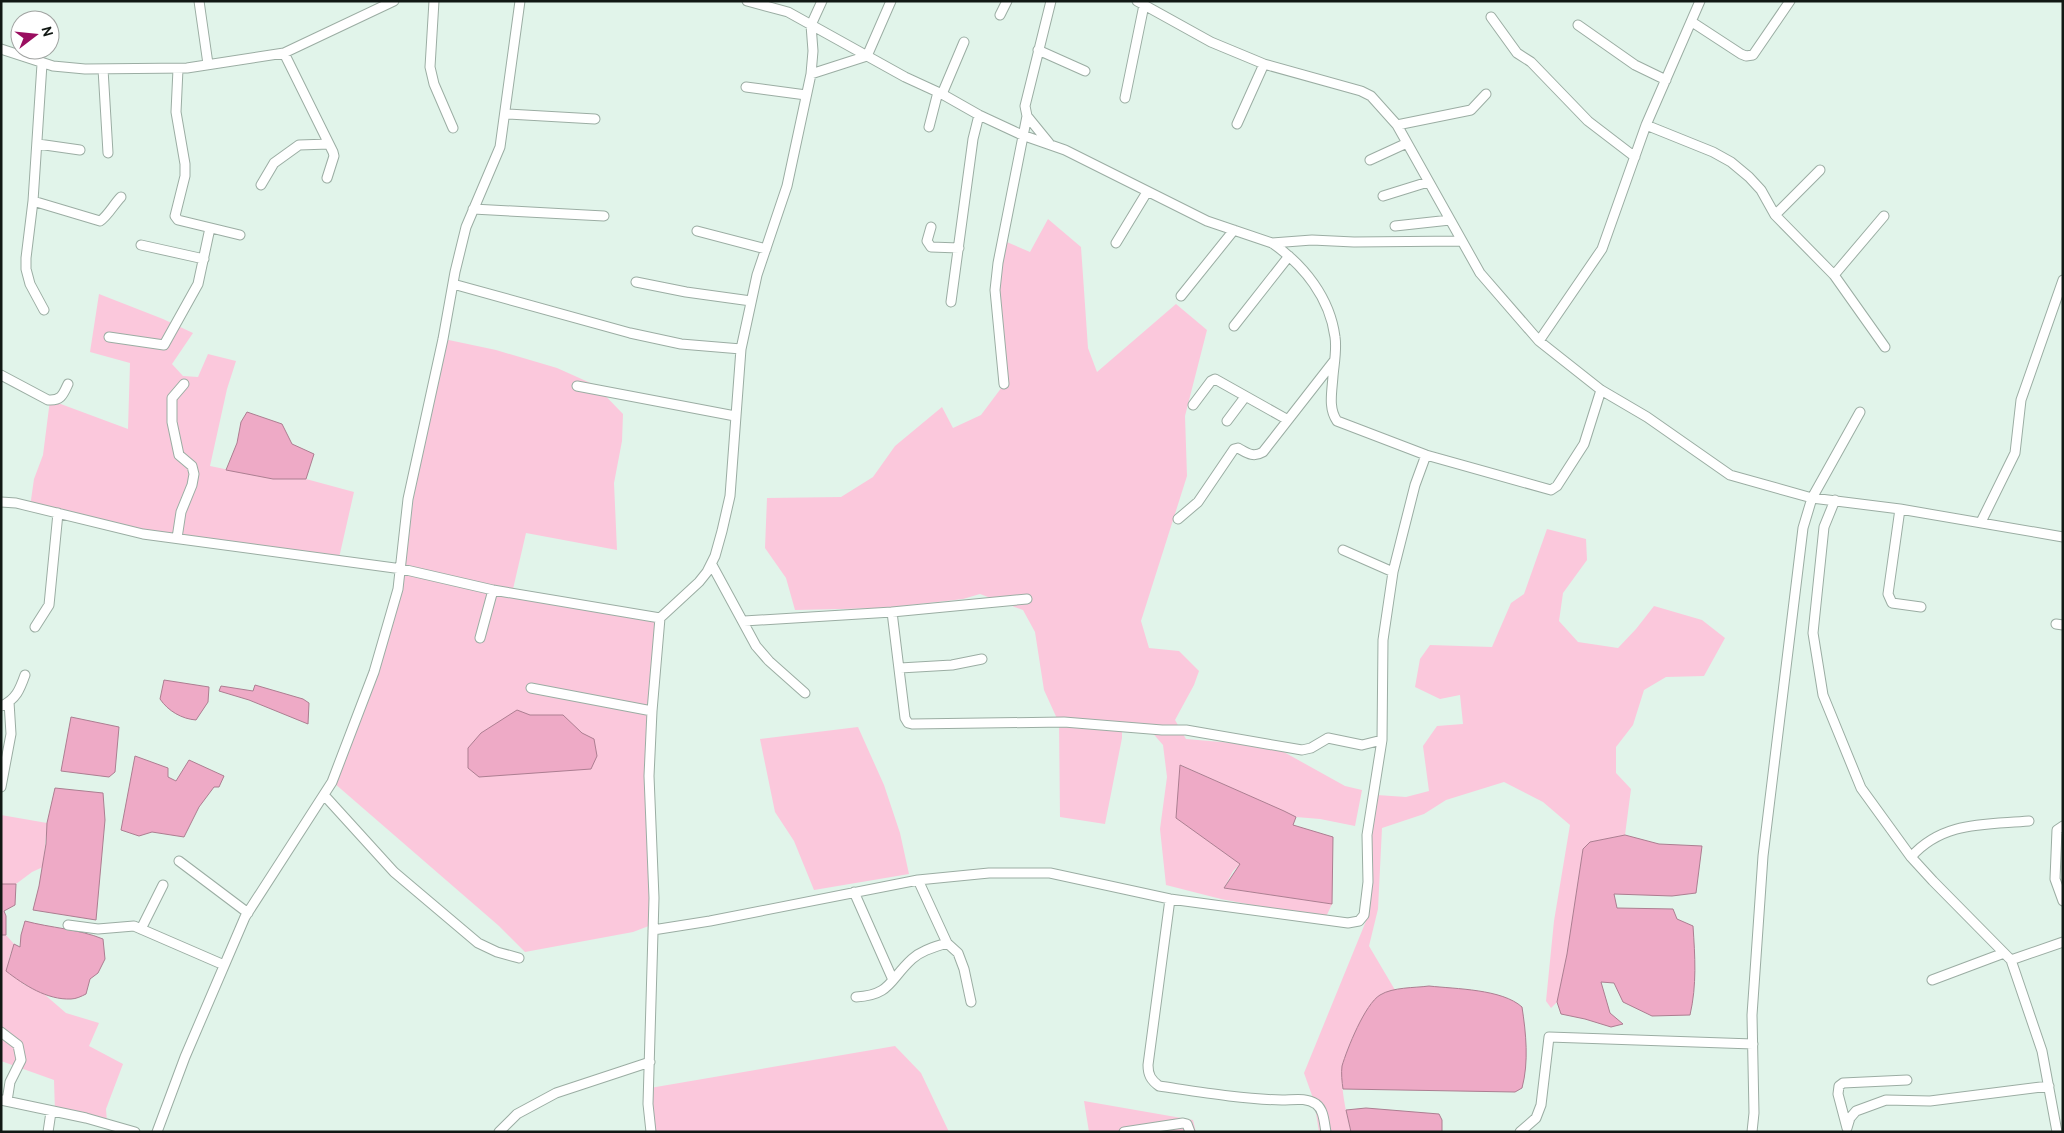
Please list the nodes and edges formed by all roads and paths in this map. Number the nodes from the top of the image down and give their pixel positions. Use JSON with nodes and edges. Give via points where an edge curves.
{"nodes":[{"id":1,"x":199,"y":1,"type":"edge"},
{"id":2,"x":394,"y":1,"type":"edge"},
{"id":3,"x":434,"y":1,"type":"edge"},
{"id":4,"x":520,"y":1,"type":"edge"},
{"id":5,"x":747,"y":1,"type":"edge"},
{"id":6,"x":822,"y":1,"type":"edge"},
{"id":7,"x":891,"y":1,"type":"edge"},
{"id":8,"x":1007,"y":1,"type":"edge"},
{"id":9,"x":1051,"y":1,"type":"edge"},
{"id":10,"x":1700,"y":1,"type":"edge"},
{"id":11,"x":1790,"y":1,"type":"edge"},
{"id":12,"x":1140,"y":3,"type":"edge"},
{"id":13,"x":1000,"y":15,"type":"dead end"},
{"id":14,"x":1491,"y":17,"type":"dead end"},
{"id":15,"x":1692,"y":22,"type":"junction"},
{"id":16,"x":811,"y":25,"type":"junction"},
{"id":17,"x":1578,"y":26,"type":"dead end"},
{"id":18,"x":964,"y":42,"type":"dead end"},
{"id":19,"x":1,"y":49,"type":"edge"},
{"id":20,"x":1038,"y":50,"type":"junction"},
{"id":21,"x":284,"y":53,"type":"junction"},
{"id":22,"x":868,"y":56,"type":"junction"},
{"id":23,"x":42,"y":64,"type":"junction"},
{"id":24,"x":208,"y":64,"type":"junction"},
{"id":25,"x":1264,"y":64,"type":"junction"},
{"id":26,"x":103,"y":69,"type":"junction"},
{"id":27,"x":178,"y":69,"type":"junction"},
{"id":28,"x":1085,"y":71,"type":"dead end"},
{"id":29,"x":811,"y":74,"type":"junction"},
{"id":30,"x":1666,"y":80,"type":"junction"},
{"id":31,"x":746,"y":87,"type":"dead end"},
{"id":32,"x":940,"y":93,"type":"junction"},
{"id":33,"x":1486,"y":94,"type":"dead end"},
{"id":34,"x":806,"y":95,"type":"junction"},
{"id":35,"x":1124,"y":98,"type":"dead end"},
{"id":36,"x":506,"y":114,"type":"junction"},
{"id":37,"x":979,"y":114,"type":"junction"},
{"id":38,"x":1027,"y":116,"type":"junction"},
{"id":39,"x":595,"y":119,"type":"dead end"},
{"id":40,"x":1238,"y":124,"type":"dead end"},
{"id":41,"x":1646,"y":124,"type":"junction"},
{"id":42,"x":1397,"y":125,"type":"junction"},
{"id":43,"x":929,"y":127,"type":"dead end"},
{"id":44,"x":453,"y":128,"type":"dead end"},
{"id":45,"x":1022,"y":135,"type":"junction"},
{"id":46,"x":1407,"y":143,"type":"junction"},
{"id":47,"x":38,"y":144,"type":"junction"},
{"id":48,"x":329,"y":144,"type":"junction"},
{"id":49,"x":1049,"y":144,"type":"junction"},
{"id":50,"x":80,"y":150,"type":"dead end"},
{"id":51,"x":108,"y":153,"type":"dead end"},
{"id":52,"x":1635,"y":158,"type":"junction"},
{"id":53,"x":1370,"y":160,"type":"dead end"},
{"id":54,"x":1820,"y":170,"type":"dead end"},
{"id":55,"x":327,"y":178,"type":"dead end"},
{"id":56,"x":1428,"y":182,"type":"junction"},
{"id":57,"x":261,"y":185,"type":"dead end"},
{"id":58,"x":1147,"y":192,"type":"junction"},
{"id":59,"x":1383,"y":196,"type":"dead end"},
{"id":60,"x":121,"y":197,"type":"dead end"},
{"id":61,"x":33,"y":200,"type":"junction"},
{"id":62,"x":473,"y":208,"type":"junction"},
{"id":63,"x":604,"y":216,"type":"dead end"},
{"id":64,"x":1775,"y":216,"type":"junction"},
{"id":65,"x":1884,"y":216,"type":"dead end"},
{"id":66,"x":1450,"y":220,"type":"junction"},
{"id":67,"x":1395,"y":226,"type":"dead end"},
{"id":68,"x":931,"y":227,"type":"dead end"},
{"id":69,"x":210,"y":228,"type":"junction"},
{"id":70,"x":1234,"y":230,"type":"junction"},
{"id":71,"x":697,"y":231,"type":"dead end"},
{"id":72,"x":240,"y":235,"type":"dead end"},
{"id":73,"x":1462,"y":241,"type":"junction"},
{"id":74,"x":1116,"y":243,"type":"dead end"},
{"id":75,"x":1272,"y":244,"type":"junction"},
{"id":76,"x":140,"y":245,"type":"dead end"},
{"id":77,"x":959,"y":248,"type":"junction"},
{"id":78,"x":766,"y":249,"type":"junction"},
{"id":79,"x":1289,"y":256,"type":"junction"},
{"id":80,"x":204,"y":259,"type":"junction"},
{"id":81,"x":1834,"y":275,"type":"junction"},
{"id":82,"x":2063,"y":280,"type":"edge"},
{"id":83,"x":636,"y":282,"type":"dead end"},
{"id":84,"x":453,"y":284,"type":"junction"},
{"id":85,"x":1181,"y":296,"type":"dead end"},
{"id":86,"x":751,"y":300,"type":"junction"},
{"id":87,"x":951,"y":302,"type":"dead end"},
{"id":88,"x":44,"y":310,"type":"dead end"},
{"id":89,"x":1234,"y":326,"type":"dead end"},
{"id":90,"x":109,"y":337,"type":"dead end"},
{"id":91,"x":1539,"y":341,"type":"junction"},
{"id":92,"x":1885,"y":347,"type":"dead end"},
{"id":93,"x":741,"y":349,"type":"junction"},
{"id":94,"x":1334,"y":361,"type":"junction"},
{"id":95,"x":1,"y":375,"type":"edge"},
{"id":96,"x":68,"y":384,"type":"dead end"},
{"id":97,"x":184,"y":384,"type":"dead end"},
{"id":98,"x":1004,"y":384,"type":"dead end"},
{"id":99,"x":577,"y":386,"type":"dead end"},
{"id":100,"x":1601,"y":390,"type":"junction"},
{"id":101,"x":1245,"y":397,"type":"junction"},
{"id":102,"x":1193,"y":405,"type":"dead end"},
{"id":103,"x":1860,"y":412,"type":"dead end"},
{"id":104,"x":735,"y":416,"type":"junction"},
{"id":105,"x":1288,"y":420,"type":"junction"},
{"id":106,"x":1227,"y":421,"type":"dead end"},
{"id":107,"x":1426,"y":455,"type":"junction"},
{"id":108,"x":1812,"y":498,"type":"junction"},
{"id":109,"x":1835,"y":500,"type":"junction"},
{"id":110,"x":1,"y":502,"type":"edge"},
{"id":111,"x":1900,"y":509,"type":"junction"},
{"id":112,"x":58,"y":513,"type":"junction"},
{"id":113,"x":1178,"y":520,"type":"dead end"},
{"id":114,"x":1982,"y":522,"type":"junction"},
{"id":115,"x":2063,"y":537,"type":"edge"},
{"id":116,"x":177,"y":538,"type":"junction"},
{"id":117,"x":1343,"y":550,"type":"dead end"},
{"id":118,"x":712,"y":565,"type":"junction"},
{"id":119,"x":402,"y":568,"type":"junction"},
{"id":120,"x":1393,"y":572,"type":"junction"},
{"id":121,"x":493,"y":590,"type":"junction"},
{"id":122,"x":1027,"y":599,"type":"dead end"},
{"id":123,"x":1921,"y":607,"type":"dead end"},
{"id":124,"x":892,"y":612,"type":"junction"},
{"id":125,"x":660,"y":618,"type":"junction"},
{"id":126,"x":744,"y":621,"type":"junction"},
{"id":127,"x":35,"y":627,"type":"dead end"},
{"id":128,"x":480,"y":638,"type":"dead end"},
{"id":129,"x":982,"y":659,"type":"dead end"},
{"id":130,"x":900,"y":668,"type":"junction"},
{"id":131,"x":25,"y":675,"type":"dead end"},
{"id":132,"x":531,"y":688,"type":"dead end"},
{"id":133,"x":805,"y":693,"type":"dead end"},
{"id":134,"x":5,"y":704,"type":"edge"},
{"id":135,"x":652,"y":711,"type":"junction"},
{"id":136,"x":1382,"y":740,"type":"junction"},
{"id":137,"x":1,"y":787,"type":"edge"},
{"id":138,"x":324,"y":795,"type":"junction"},
{"id":139,"x":2030,"y":821,"type":"dead end"},
{"id":140,"x":2063,"y":826,"type":"edge"},
{"id":141,"x":1911,"y":857,"type":"junction"},
{"id":142,"x":179,"y":861,"type":"dead end"},
{"id":143,"x":918,"y":880,"type":"junction"},
{"id":144,"x":163,"y":885,"type":"dead end"},
{"id":145,"x":854,"y":892,"type":"junction"},
{"id":146,"x":1170,"y":900,"type":"junction"},
{"id":147,"x":2063,"y":901,"type":"edge"},
{"id":148,"x":248,"y":913,"type":"junction"},
{"id":149,"x":68,"y":925,"type":"dead end"},
{"id":150,"x":141,"y":929,"type":"junction"},
{"id":151,"x":654,"y":930,"type":"junction"},
{"id":152,"x":2063,"y":942,"type":"edge"},
{"id":153,"x":948,"y":943,"type":"junction"},
{"id":154,"x":2004,"y":953,"type":"junction"},
{"id":155,"x":519,"y":958,"type":"dead end"},
{"id":156,"x":2011,"y":960,"type":"junction"},
{"id":157,"x":224,"y":966,"type":"junction"},
{"id":158,"x":893,"y":980,"type":"junction"},
{"id":159,"x":1932,"y":980,"type":"dead end"},
{"id":160,"x":856,"y":997,"type":"dead end"},
{"id":161,"x":971,"y":1002,"type":"dead end"},
{"id":162,"x":1,"y":1032,"type":"edge"},
{"id":163,"x":1753,"y":1044,"type":"junction"},
{"id":164,"x":650,"y":1062,"type":"junction"},
{"id":165,"x":1907,"y":1080,"type":"dead end"},
{"id":166,"x":2049,"y":1086,"type":"junction"},
{"id":167,"x":4,"y":1101,"type":"edge"},
{"id":168,"x":2053,"y":1111,"type":"junction"},
{"id":169,"x":2063,"y":1111,"type":"edge"},
{"id":170,"x":51,"y":1112,"type":"junction"},
{"id":171,"x":1845,"y":1130,"type":"edge"},
{"id":172,"x":48,"y":1132,"type":"edge"},
{"id":173,"x":135,"y":1132,"type":"edge"},
{"id":174,"x":157,"y":1132,"type":"edge"},
{"id":175,"x":499,"y":1132,"type":"edge"},
{"id":176,"x":650,"y":1132,"type":"edge"},
{"id":177,"x":1124,"y":1132,"type":"edge"},
{"id":178,"x":1190,"y":1132,"type":"edge"},
{"id":179,"x":1326,"y":1132,"type":"edge"},
{"id":180,"x":1520,"y":1132,"type":"edge"},
{"id":181,"x":1752,"y":1132,"type":"edge"},
{"id":182,"x":2057,"y":1132,"type":"edge"}],
"edges":[{"from":1,"to":24,"type":"street"},
{"from":2,"to":21,"type":"street"},
{"from":3,"to":44,"type":"street","via":[[430,67]]},
{"from":4,"to":36,"type":"street"},
{"from":5,"to":16,"type":"street","via":[[788,12]]},
{"from":6,"to":16,"type":"street"},
{"from":7,"to":22,"type":"street"},
{"from":8,"to":13,"type":"street"},
{"from":9,"to":20,"type":"street"},
{"from":10,"to":15,"type":"street"},
{"from":11,"to":15,"type":"street","via":[[1753,55],[1741,54]]},
{"from":12,"to":25,"type":"street","via":[[1211,42]]},
{"from":12,"to":35,"type":"street"},
{"from":14,"to":52,"type":"street","via":[[1517,53],[1531,62],[1588,121]]},
{"from":15,"to":30,"type":"street"},
{"from":16,"to":22,"type":"street"},
{"from":16,"to":29,"type":"street"},
{"from":17,"to":30,"type":"street","via":[[1635,65]]},
{"from":18,"to":32,"type":"street"},
{"from":19,"to":23,"type":"street"},
{"from":20,"to":28,"type":"street"},
{"from":20,"to":38,"type":"street","via":[[1025,106]]},
{"from":21,"to":24,"type":"street"},
{"from":21,"to":48,"type":"street"},
{"from":22,"to":29,"type":"street"},
{"from":22,"to":32,"type":"street"},
{"from":23,"to":26,"type":"street"},
{"from":23,"to":47,"type":"street"},
{"from":24,"to":27,"type":"street"},
{"from":25,"to":40,"type":"street"},
{"from":25,"to":42,"type":"street","via":[[1362,91],[1371,96]]},
{"from":26,"to":27,"type":"street"},
{"from":26,"to":51,"type":"street"},
{"from":27,"to":69,"type":"street","via":[[176,112],[185,164],[175,216],[178,220]]},
{"from":29,"to":34,"type":"street"},
{"from":30,"to":41,"type":"street"},
{"from":31,"to":34,"type":"street"},
{"from":32,"to":37,"type":"street"},
{"from":32,"to":43,"type":"street"},
{"from":33,"to":42,"type":"street","via":[[1470,110]]},
{"from":34,"to":78,"type":"street","via":[[788,186]]},
{"from":36,"to":39,"type":"street"},
{"from":36,"to":62,"type":"street","via":[[500,147]]},
{"from":37,"to":45,"type":"street"},
{"from":37,"to":77,"type":"street"},
{"from":38,"to":45,"type":"street"},
{"from":38,"to":49,"type":"street"},
{"from":41,"to":52,"type":"street"},
{"from":41,"to":64,"type":"street","via":[[1731,162],[1761,190]]},
{"from":42,"to":46,"type":"street"},
{"from":45,"to":49,"type":"street"},
{"from":45,"to":98,"type":"street","via":[[995,290]]},
{"from":46,"to":53,"type":"street"},
{"from":46,"to":56,"type":"street"},
{"from":47,"to":50,"type":"street"},
{"from":47,"to":61,"type":"street"},
{"from":48,"to":55,"type":"street","via":[[334,156]]},
{"from":48,"to":57,"type":"street","via":[[300,145],[274,163]]},
{"from":49,"to":58,"type":"street"},
{"from":52,"to":91,"type":"street","via":[[1602,249]]},
{"from":54,"to":64,"type":"street"},
{"from":56,"to":59,"type":"street"},
{"from":56,"to":66,"type":"street"},
{"from":58,"to":70,"type":"street"},
{"from":58,"to":74,"type":"street"},
{"from":60,"to":61,"type":"street","via":[[100,221]]},
{"from":61,"to":88,"type":"street","via":[[26,270]]},
{"from":62,"to":63,"type":"street"},
{"from":62,"to":84,"type":"street"},
{"from":64,"to":81,"type":"street"},
{"from":65,"to":81,"type":"street"},
{"from":66,"to":67,"type":"street"},
{"from":66,"to":73,"type":"street"},
{"from":68,"to":77,"type":"street","via":[[927,241],[931,247]]},
{"from":69,"to":72,"type":"street"},
{"from":69,"to":80,"type":"street"},
{"from":70,"to":75,"type":"street"},
{"from":70,"to":85,"type":"street"},
{"from":71,"to":78,"type":"street"},
{"from":73,"to":75,"type":"street","via":[[1312,240]]},
{"from":73,"to":91,"type":"street","via":[[1480,273]]},
{"from":75,"to":79,"type":"street"},
{"from":76,"to":80,"type":"street"},
{"from":77,"to":87,"type":"street"},
{"from":78,"to":86,"type":"street"},
{"from":79,"to":89,"type":"street"},
{"from":79,"to":94,"type":"street","via":[[1302,268],[1324,302],[1335,338]]},
{"from":80,"to":90,"type":"street","via":[[193,296],[164,345]]},
{"from":81,"to":92,"type":"street"},
{"from":82,"to":114,"type":"street","via":[[2021,400],[2015,453]]},
{"from":83,"to":86,"type":"street"},
{"from":84,"to":93,"type":"street","via":[[630,334],[681,344]]},
{"from":84,"to":119,"type":"street","via":[[408,499]]},
{"from":86,"to":93,"type":"street"},
{"from":91,"to":100,"type":"street"},
{"from":93,"to":104,"type":"street"},
{"from":94,"to":105,"type":"street"},
{"from":94,"to":107,"type":"street","via":[[1330,407],[1336,421]]},
{"from":95,"to":96,"type":"street","via":[[48,400],[62,397]]},
{"from":97,"to":116,"type":"street","via":[[172,398],[171,412],[179,455],[192,466],[194,474]]},
{"from":99,"to":104,"type":"street"},
{"from":100,"to":107,"type":"street","via":[[1584,444],[1554,489]]},
{"from":100,"to":108,"type":"street","via":[[1647,417],[1730,475]]},
{"from":101,"to":102,"type":"street","via":[[1215,379]]},
{"from":101,"to":105,"type":"street"},
{"from":101,"to":106,"type":"street"},
{"from":103,"to":108,"type":"street"},
{"from":104,"to":118,"type":"street","via":[[730,496]]},
{"from":105,"to":113,"type":"street","via":[[1257,456],[1234,449],[1198,502]]},
{"from":107,"to":120,"type":"street"},
{"from":108,"to":109,"type":"street"},
{"from":108,"to":163,"type":"street","via":[[1803,528],[1763,856],[1752,1015]]},
{"from":109,"to":111,"type":"street"},
{"from":109,"to":141,"type":"street","via":[[1824,527],[1813,633],[1824,695],[1860,788]]},
{"from":110,"to":112,"type":"street"},
{"from":111,"to":114,"type":"street"},
{"from":111,"to":123,"type":"street","via":[[1888,594],[1892,603]]},
{"from":112,"to":116,"type":"street","via":[[143,534]]},
{"from":112,"to":127,"type":"street","via":[[49,605]]},
{"from":114,"to":115,"type":"street"},
{"from":116,"to":119,"type":"street"},
{"from":117,"to":120,"type":"street"},
{"from":118,"to":125,"type":"street","via":[[699,582]]},
{"from":118,"to":126,"type":"street"},
{"from":119,"to":121,"type":"street"},
{"from":119,"to":138,"type":"street","via":[[374,672],[332,782]]},
{"from":120,"to":136,"type":"street","via":[[1383,640]]},
{"from":121,"to":125,"type":"street"},
{"from":121,"to":128,"type":"street"},
{"from":122,"to":124,"type":"street"},
{"from":124,"to":126,"type":"street"},
{"from":124,"to":130,"type":"street"},
{"from":125,"to":135,"type":"street"},
{"from":126,"to":133,"type":"street","via":[[756,646]]},
{"from":129,"to":130,"type":"street","via":[[952,665]]},
{"from":130,"to":136,"type":"street","via":[[905,718],[912,724],[1064,722],[1186,730],[1302,750],[1328,738],[1362,745]]},
{"from":131,"to":134,"type":"street","via":[[18,692]]},
{"from":132,"to":135,"type":"street"},
{"from":134,"to":137,"type":"street","via":[[10,734]]},
{"from":135,"to":151,"type":"street","via":[[649,776]]},
{"from":136,"to":146,"type":"street","via":[[1367,835],[1368,882],[1364,915],[1359,921],[1348,923]]},
{"from":138,"to":148,"type":"street"},
{"from":138,"to":155,"type":"street","via":[[394,872],[471,938],[497,952]]},
{"from":139,"to":141,"type":"street","via":[[1954,829],[1922,844]]},
{"from":140,"to":147,"type":"street","via":[[2056,830],[2055,879]]},
{"from":141,"to":154,"type":"street"},
{"from":142,"to":148,"type":"street"},
{"from":143,"to":145,"type":"street"},
{"from":143,"to":146,"type":"street","via":[[989,873],[1050,873]]},
{"from":143,"to":153,"type":"street"},
{"from":144,"to":150,"type":"street"},
{"from":145,"to":151,"type":"street","via":[[710,922]]},
{"from":145,"to":158,"type":"street"},
{"from":146,"to":179,"type":"street","via":[[1148,1065],[1153,1081],[1159,1086],[1218,1094],[1308,1100],[1321,1110]]},
{"from":148,"to":157,"type":"street"},
{"from":149,"to":150,"type":"street","via":[[98,929],[134,926]]},
{"from":150,"to":157,"type":"street"},
{"from":151,"to":164,"type":"street"},
{"from":152,"to":156,"type":"street"},
{"from":153,"to":158,"type":"street","via":[[921,952]]},
{"from":153,"to":161,"type":"street","via":[[958,953]]},
{"from":154,"to":156,"type":"street"},
{"from":154,"to":159,"type":"street"},
{"from":156,"to":166,"type":"street","via":[[2042,1051]]},
{"from":157,"to":174,"type":"street","via":[[184,1057]]},
{"from":158,"to":160,"type":"street","via":[[882,992]]},
{"from":162,"to":167,"type":"street","via":[[18,1045],[21,1060]]},
{"from":163,"to":180,"type":"street","via":[[1549,1037],[1541,1105],[1536,1118]]},
{"from":163,"to":181,"type":"street"},
{"from":164,"to":175,"type":"street","via":[[556,1093],[517,1114]]},
{"from":164,"to":176,"type":"street"},
{"from":165,"to":171,"type":"street","via":[[1843,1083],[1839,1086]]},
{"from":166,"to":168,"type":"street"},
{"from":166,"to":171,"type":"street","via":[[1930,1101],[1886,1100],[1856,1111]]},
{"from":167,"to":170,"type":"street"},
{"from":168,"to":169,"type":"street"},
{"from":168,"to":182,"type":"street"},
{"from":170,"to":172,"type":"street"},
{"from":170,"to":173,"type":"street"},
{"from":177,"to":178,"type":"street","via":[[1183,1122],[1188,1124]]}]}
